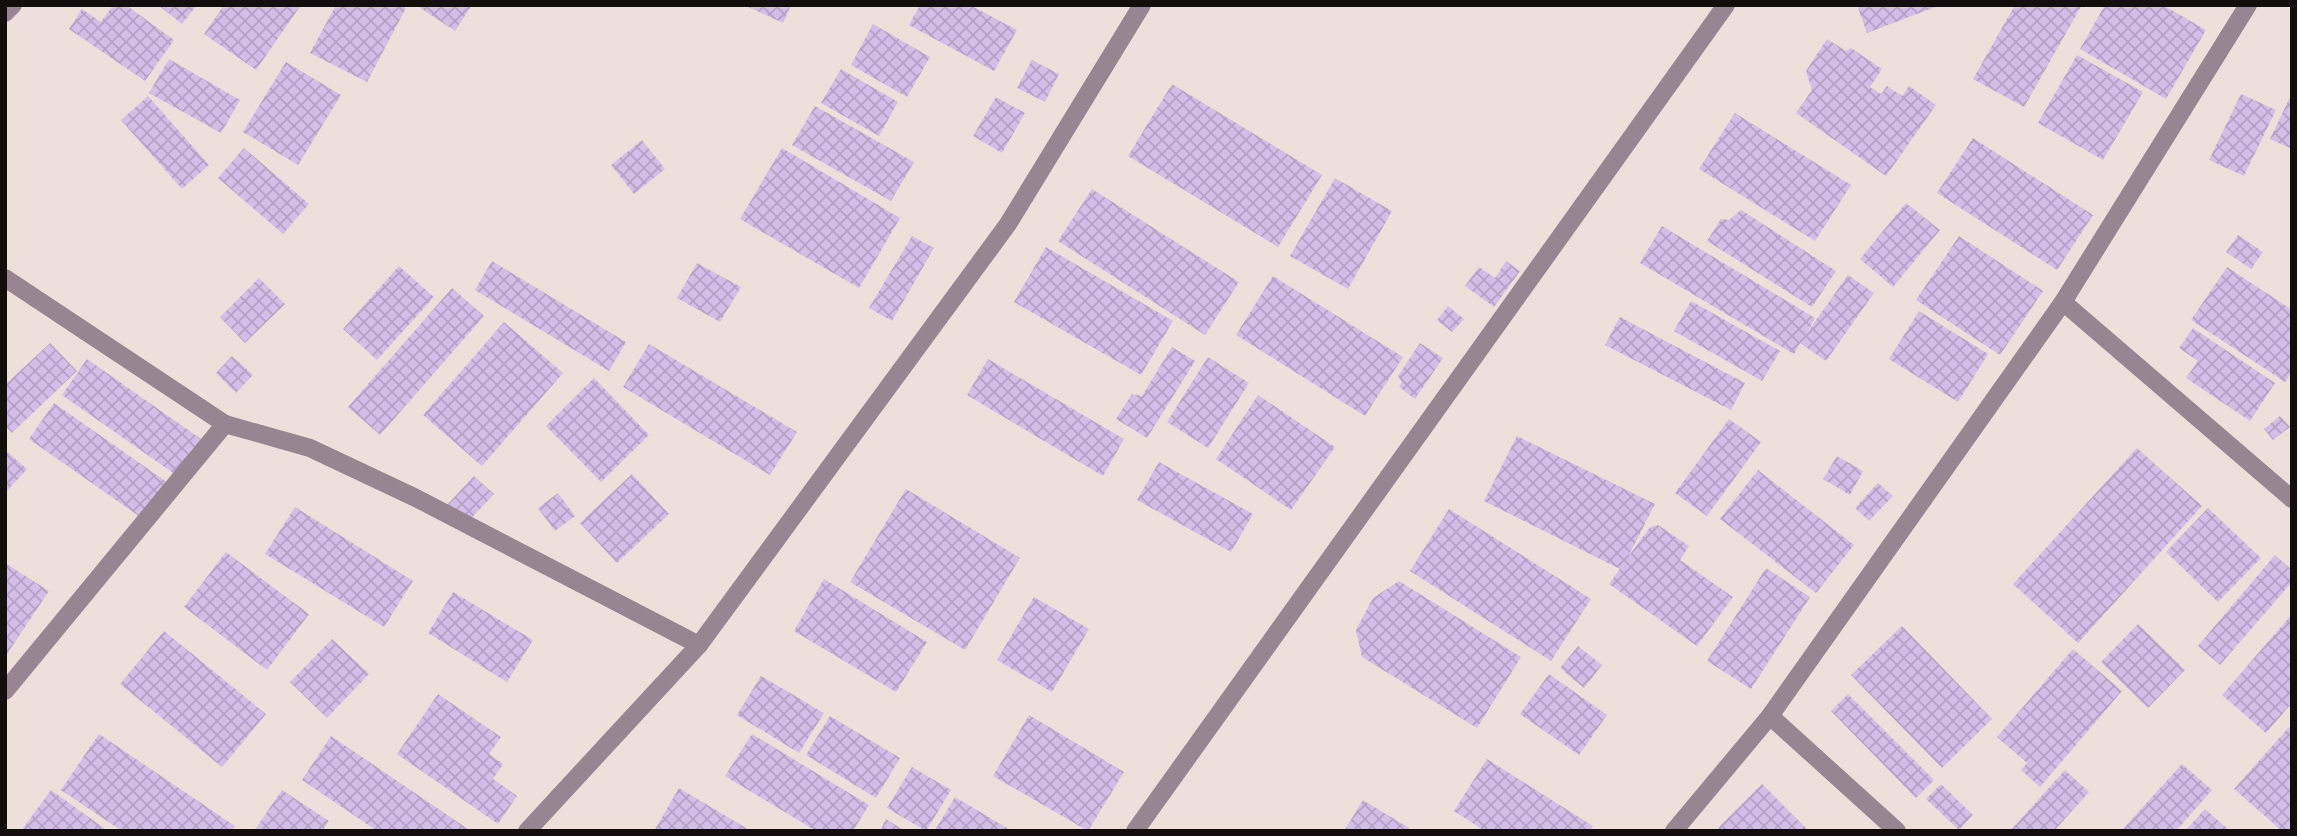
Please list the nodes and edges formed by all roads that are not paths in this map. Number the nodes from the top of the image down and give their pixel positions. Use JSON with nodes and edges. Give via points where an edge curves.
{"nodes":[{"id":1,"x":13,"y":5,"type":"edge"},
{"id":2,"x":1142,"y":5,"type":"edge"},
{"id":3,"x":1726,"y":5,"type":"edge"},
{"id":4,"x":2248,"y":5,"type":"edge"},
{"id":5,"x":5,"y":13,"type":"edge"},
{"id":6,"x":5,"y":278,"type":"edge"},
{"id":7,"x":2063,"y":302,"type":"junction"},
{"id":8,"x":225,"y":424,"type":"junction"},
{"id":9,"x":2292,"y":499,"type":"edge"},
{"id":10,"x":699,"y":645,"type":"junction"},
{"id":11,"x":5,"y":691,"type":"edge"},
{"id":12,"x":1770,"y":716,"type":"junction"},
{"id":13,"x":527,"y":831,"type":"edge"},
{"id":14,"x":1135,"y":831,"type":"edge"},
{"id":15,"x":1674,"y":831,"type":"edge"},
{"id":16,"x":1897,"y":831,"type":"edge"}],
"edges":[{"from":1,"to":5,"type":"street"},
{"from":2,"to":10,"type":"street","via":[[1008,224]]},
{"from":3,"to":14,"type":"street"},
{"from":4,"to":7,"type":"street"},
{"from":6,"to":8,"type":"street"},
{"from":7,"to":9,"type":"street"},
{"from":7,"to":12,"type":"street"},
{"from":8,"to":10,"type":"street","via":[[310,448]]},
{"from":8,"to":11,"type":"street"},
{"from":10,"to":13,"type":"street"},
{"from":12,"to":15,"type":"street"},
{"from":12,"to":16,"type":"street"}]}
